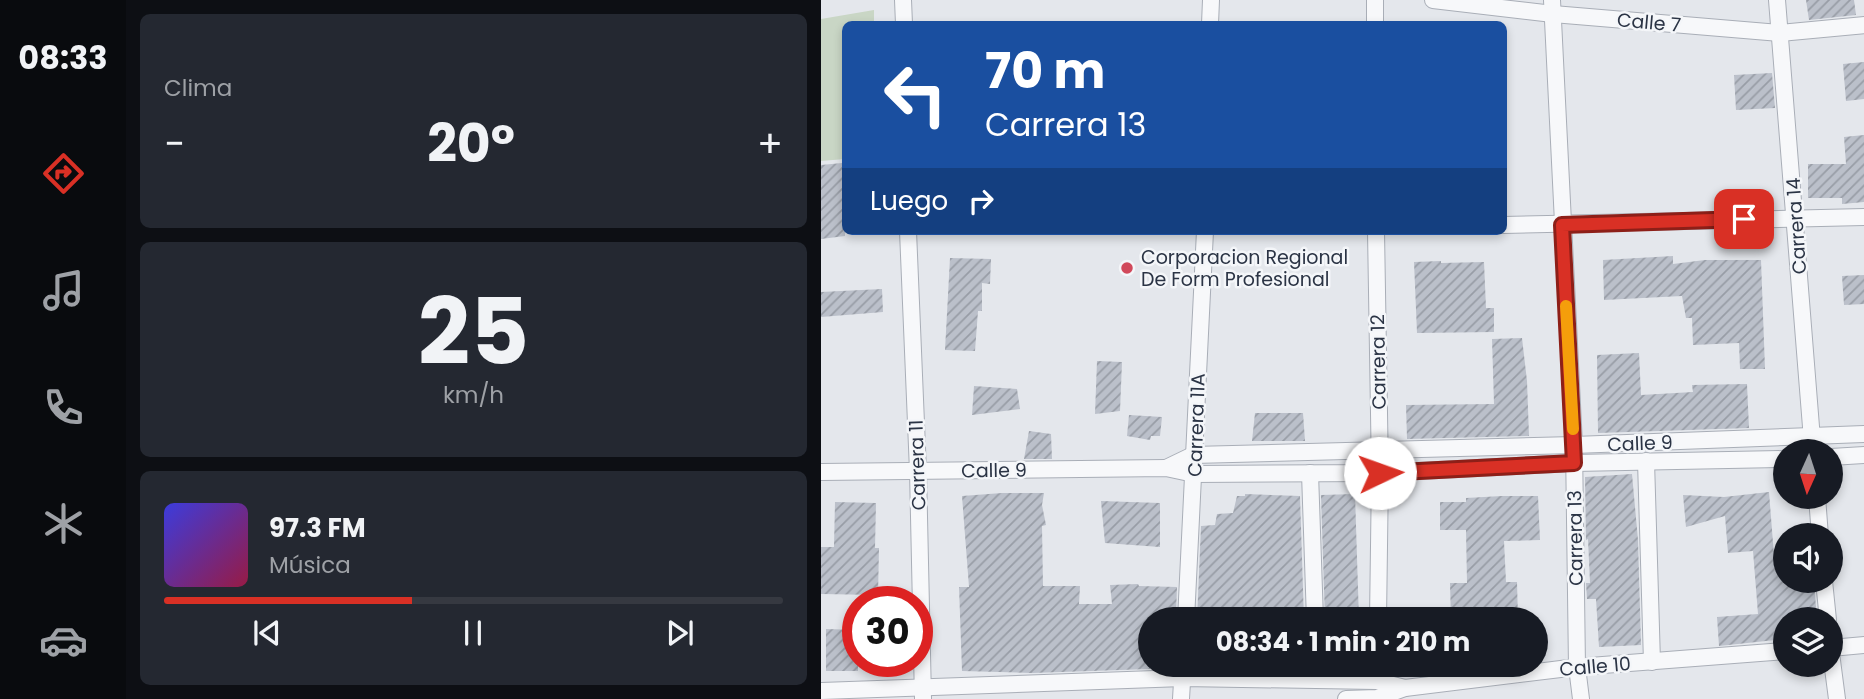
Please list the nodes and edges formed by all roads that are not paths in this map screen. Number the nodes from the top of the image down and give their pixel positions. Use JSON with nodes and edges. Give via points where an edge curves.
{"nodes":[{"id":1,"x":903,"y":0,"type":"edge"},
{"id":2,"x":1211,"y":0,"type":"edge"},
{"id":3,"x":1375,"y":0,"type":"edge"},
{"id":4,"x":1433,"y":0,"type":"edge"},
{"id":5,"x":1777,"y":0,"type":"edge"},
{"id":6,"x":1553,"y":7,"type":"edge"},
{"id":7,"x":904,"y":21,"type":"edge"},
{"id":8,"x":1210,"y":21,"type":"edge"},
{"id":9,"x":1375,"y":21,"type":"edge"},
{"id":10,"x":1864,"y":25,"type":"edge"},
{"id":11,"x":1780,"y":33,"type":"junction"},
{"id":12,"x":1864,"y":217,"type":"edge"},
{"id":13,"x":1796,"y":218,"type":"junction"},
{"id":14,"x":1507,"y":225,"type":"edge"},
{"id":15,"x":1562,"y":225,"type":"junction"},
{"id":16,"x":908,"y":235,"type":"edge"},
{"id":17,"x":1205,"y":235,"type":"edge"},
{"id":18,"x":1376,"y":235,"type":"edge"},
{"id":19,"x":1864,"y":434,"type":"edge"},
{"id":20,"x":1812,"y":439,"type":"edge"},
{"id":21,"x":1838,"y":439,"type":"edge"},
{"id":22,"x":1773,"y":444,"type":"edge"},
{"id":23,"x":1574,"y":445,"type":"junction"},
{"id":24,"x":1379,"y":450,"type":"junction"},
{"id":25,"x":1193,"y":455,"type":"junction"},
{"id":26,"x":1864,"y":455,"type":"edge"},
{"id":27,"x":1843,"y":456,"type":"edge"},
{"id":28,"x":1773,"y":459,"type":"edge"},
{"id":29,"x":1646,"y":461,"type":"junction"},
{"id":30,"x":1574,"y":463,"type":"junction"},
{"id":31,"x":1166,"y":468,"type":"junction"},
{"id":32,"x":918,"y":471,"type":"junction"},
{"id":33,"x":821,"y":472,"type":"edge"},
{"id":34,"x":1310,"y":473,"type":"junction"},
{"id":35,"x":1380,"y":473,"type":"junction"},
{"id":36,"x":1194,"y":474,"type":"junction"},
{"id":37,"x":1187,"y":607,"type":"edge"},
{"id":38,"x":1315,"y":607,"type":"edge"},
{"id":39,"x":1377,"y":607,"type":"edge"},
{"id":40,"x":1864,"y":645,"type":"edge"},
{"id":41,"x":1843,"y":649,"type":"edge"},
{"id":42,"x":1773,"y":653,"type":"edge"},
{"id":43,"x":1652,"y":662,"type":"junction"},
{"id":44,"x":1578,"y":667,"type":"junction"},
{"id":45,"x":1138,"y":676,"type":"edge"},
{"id":46,"x":1183,"y":677,"type":"edge"},
{"id":47,"x":1377,"y":677,"type":"edge"},
{"id":48,"x":1384,"y":677,"type":"edge"},
{"id":49,"x":1834,"y":677,"type":"edge"},
{"id":50,"x":1405,"y":688,"type":"junction"},
{"id":51,"x":821,"y":691,"type":"edge"},
{"id":52,"x":923,"y":693,"type":"edge"},
{"id":53,"x":1181,"y":699,"type":"edge"},
{"id":54,"x":1346,"y":699,"type":"edge"},
{"id":55,"x":1377,"y":699,"type":"edge"},
{"id":56,"x":1581,"y":699,"type":"edge"},
{"id":57,"x":1837,"y":699,"type":"edge"}],
"edges":[{"from":1,"to":7,"type":"street"},
{"from":2,"to":8,"type":"street"},
{"from":3,"to":9,"type":"street"},
{"from":4,"to":6,"type":"street","name":"Calle 7"},
{"from":5,"to":11,"type":"street","name":"Carrera 14"},
{"from":6,"to":11,"type":"street","name":"Calle 7"},
{"from":6,"to":15,"type":"street","name":"Carrera 13"},
{"from":10,"to":11,"type":"street","name":"Calle 7"},
{"from":11,"to":13,"type":"street","name":"Carrera 14"},
{"from":12,"to":13,"type":"street"},
{"from":13,"to":15,"type":"street"},
{"from":13,"to":20,"type":"street","name":"Carrera 14"},
{"from":14,"to":15,"type":"street"},
{"from":15,"to":23,"type":"street","name":"Carrera 13"},
{"from":16,"to":32,"type":"street","name":"Carrera 11"},
{"from":17,"to":25,"type":"street","name":"Carrera 11A"},
{"from":18,"to":24,"type":"street","name":"Carrera 12"},
{"from":19,"to":21,"type":"street","name":"Calle 9"},
{"from":22,"to":23,"type":"street","name":"Calle 9"},
{"from":23,"to":24,"type":"street","name":"Calle 9"},
{"from":23,"to":30,"type":"street","name":"Carrera 13"},
{"from":24,"to":25,"type":"street","name":"Calle 9"},
{"from":24,"to":35,"type":"street","name":"Carrera 12"},
{"from":25,"to":31,"type":"street","name":"Calle 9"},
{"from":25,"to":36,"type":"street","name":"Carrera 11A"},
{"from":26,"to":27,"type":"street"},
{"from":28,"to":29,"type":"street","name":"Calle 9"},
{"from":29,"to":30,"type":"street","name":"Calle 9"},
{"from":29,"to":43,"type":"street"},
{"from":30,"to":35,"type":"street","name":"Calle 9"},
{"from":30,"to":44,"type":"street","name":"Carrera 13"},
{"from":31,"to":32,"type":"street","name":"Calle 9"},
{"from":31,"to":36,"type":"street","name":"Calle 9"},
{"from":32,"to":33,"type":"street","name":"Calle 9"},
{"from":32,"to":52,"type":"street","name":"Carrera 11"},
{"from":34,"to":35,"type":"street","name":"Calle 9"},
{"from":34,"to":36,"type":"street","name":"Calle 9"},
{"from":34,"to":38,"type":"street"},
{"from":35,"to":39,"type":"street","name":"Carrera 12"},
{"from":36,"to":37,"type":"street","name":"Carrera 11A"},
{"from":40,"to":41,"type":"street"},
{"from":42,"to":43,"type":"street","name":"Calle 10"},
{"from":43,"to":44,"type":"street","name":"Calle 10"},
{"from":44,"to":50,"type":"street","name":"Calle 10"},
{"from":44,"to":56,"type":"street","name":"Carrera 13"},
{"from":45,"to":52,"type":"street","name":"Calle 10"},
{"from":46,"to":53,"type":"street"},
{"from":47,"to":55,"type":"street"},
{"from":48,"to":50,"type":"street","name":"Calle 10"},
{"from":49,"to":57,"type":"street"},
{"from":50,"to":55,"type":"street","name":"Calle 10"},
{"from":51,"to":52,"type":"street","name":"Calle 10"},
{"from":54,"to":55,"type":"street","name":"Calle 10"}]}
